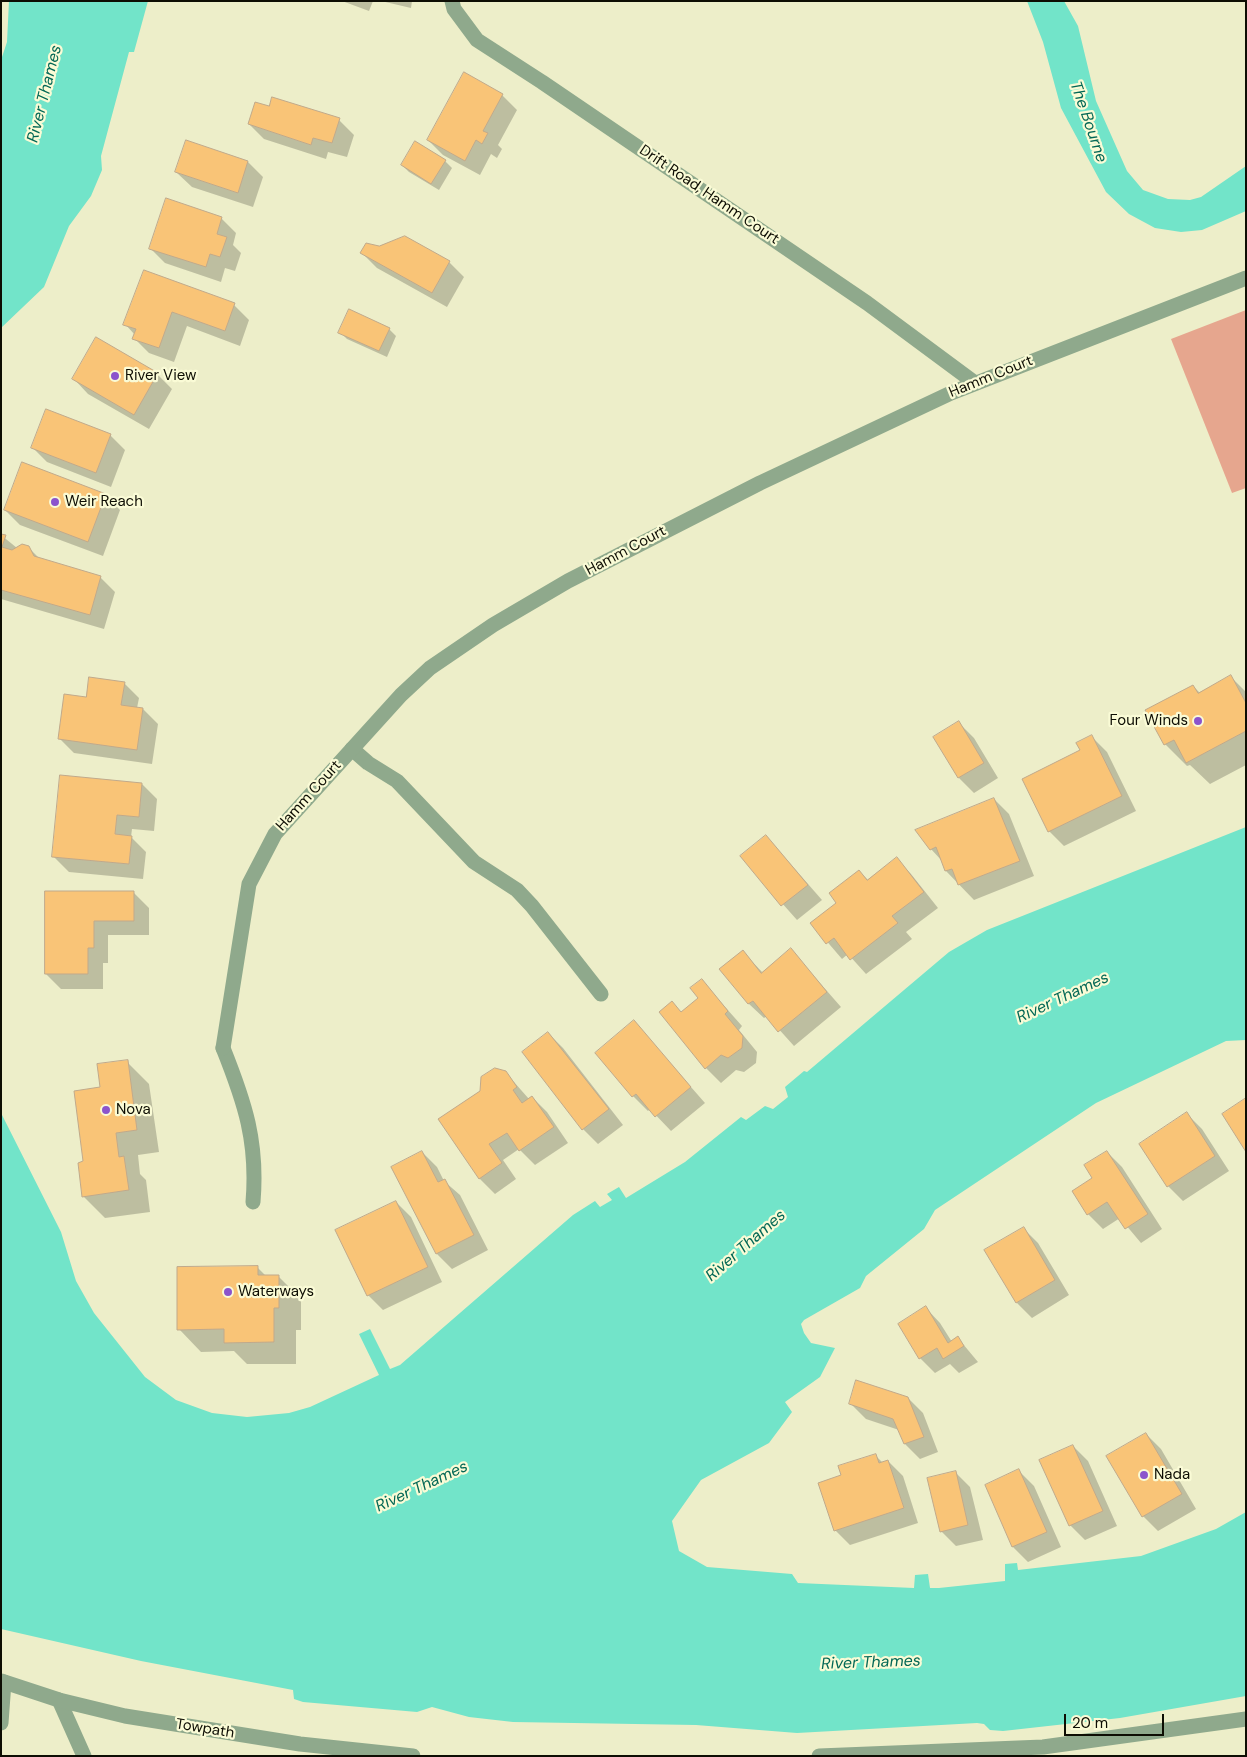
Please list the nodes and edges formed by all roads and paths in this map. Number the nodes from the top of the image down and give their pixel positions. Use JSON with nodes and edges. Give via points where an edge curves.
{"nodes":[{"id":1,"x":452,"y":1,"type":"edge"},
{"id":2,"x":1246,"y":278,"type":"edge"},
{"id":3,"x":975,"y":383,"type":"junction"},
{"id":4,"x":352,"y":749,"type":"junction"},
{"id":5,"x":601,"y":994,"type":"dead end"},
{"id":6,"x":252,"y":1202,"type":"dead end"},
{"id":7,"x":3,"y":1682,"type":"edge"},
{"id":8,"x":59,"y":1700,"type":"junction"},
{"id":9,"x":1246,"y":1719,"type":"edge"},
{"id":10,"x":1,"y":1723,"type":"edge"},
{"id":11,"x":84,"y":1756,"type":"edge"},
{"id":12,"x":413,"y":1756,"type":"edge"},
{"id":13,"x":820,"y":1756,"type":"edge"}],
"edges":[{"from":1,"to":3,"type":"street","name":"Drift Road, Hamm Court","via":[[454,9],[477,40],[868,303]]},
{"from":2,"to":3,"type":"street","name":"Hamm Court"},
{"from":3,"to":4,"type":"street","name":"Hamm Court","via":[[699,512],[568,581],[493,625],[430,668]]},
{"from":4,"to":5,"type":"street","via":[[397,781],[474,862],[517,890]]},
{"from":4,"to":6,"type":"street","name":"Hamm Court","via":[[275,834],[249,884],[223,1048],[242,1095],[250,1131],[256,1170]]},
{"from":7,"to":8,"type":"street","name":"Towpath"},
{"from":7,"to":10,"type":"street"},
{"from":8,"to":11,"type":"street"},
{"from":8,"to":12,"type":"street","name":"Towpath","via":[[125,1716],[300,1744]]},
{"from":9,"to":13,"type":"street","via":[[1043,1746]]}]}
